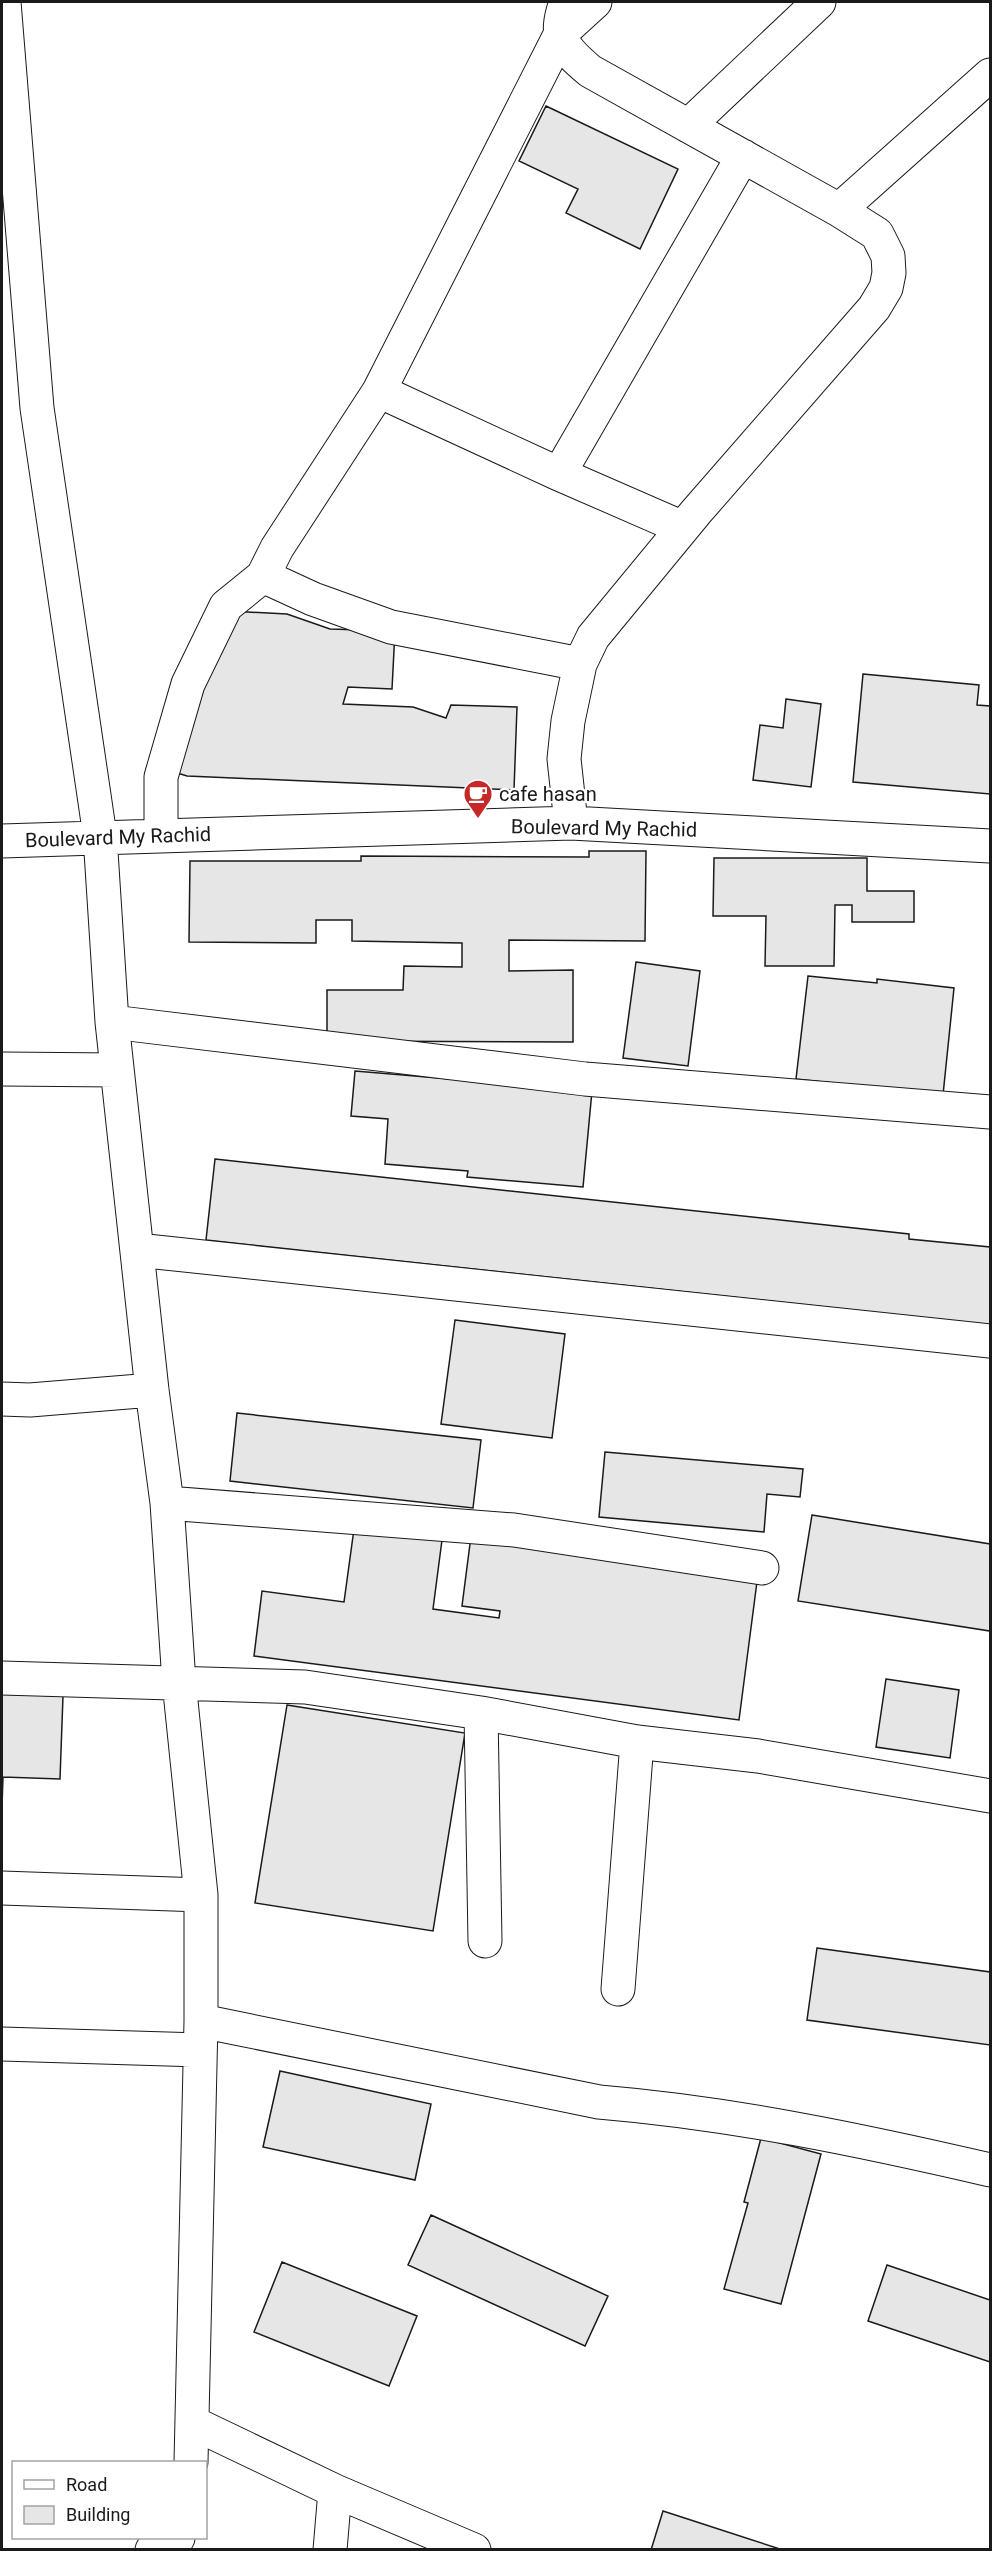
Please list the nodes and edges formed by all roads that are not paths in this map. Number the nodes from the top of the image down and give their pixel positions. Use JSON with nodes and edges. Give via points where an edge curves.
{"nodes":[{"id":1,"x":4,"y":2,"type":"edge"},
{"id":2,"x":566,"y":2,"type":"edge"},
{"id":3,"x":595,"y":2,"type":"edge"},
{"id":4,"x":819,"y":2,"type":"edge"},
{"id":5,"x":561,"y":33,"type":"junction"},
{"id":6,"x":990,"y":75,"type":"edge"},
{"id":7,"x":688,"y":126,"type":"junction"},
{"id":8,"x":742,"y":156,"type":"junction"},
{"id":9,"x":839,"y":210,"type":"junction"},
{"id":10,"x":379,"y":391,"type":"junction"},
{"id":11,"x":560,"y":474,"type":"junction"},
{"id":12,"x":683,"y":528,"type":"junction"},
{"id":13,"x":263,"y":576,"type":"junction"},
{"id":14,"x":580,"y":663,"type":"junction"},
{"id":15,"x":571,"y":823,"type":"junction"},
{"id":16,"x":161,"y":834,"type":"junction"},
{"id":17,"x":100,"y":836,"type":"junction"},
{"id":18,"x":2,"y":841,"type":"edge"},
{"id":19,"x":990,"y":846,"type":"edge"},
{"id":20,"x":112,"y":1022,"type":"junction"},
{"id":21,"x":2,"y":1069,"type":"edge"},
{"id":22,"x":117,"y":1070,"type":"junction"},
{"id":23,"x":990,"y":1112,"type":"edge"},
{"id":24,"x":137,"y":1250,"type":"junction"},
{"id":25,"x":990,"y":1341,"type":"edge"},
{"id":26,"x":152,"y":1390,"type":"junction"},
{"id":27,"x":2,"y":1399,"type":"edge"},
{"id":28,"x":167,"y":1503,"type":"junction"},
{"id":29,"x":762,"y":1568,"type":"dead end"},
{"id":30,"x":2,"y":1678,"type":"edge"},
{"id":31,"x":179,"y":1682,"type":"junction"},
{"id":32,"x":481,"y":1713,"type":"junction"},
{"id":33,"x":637,"y":1742,"type":"junction"},
{"id":34,"x":990,"y":1796,"type":"edge"},
{"id":35,"x":2,"y":1888,"type":"edge"},
{"id":36,"x":201,"y":1895,"type":"junction"},
{"id":37,"x":485,"y":1941,"type":"dead end"},
{"id":38,"x":618,"y":1989,"type":"dead end"},
{"id":39,"x":201,"y":2035,"type":"junction"},
{"id":40,"x":2,"y":2044,"type":"edge"},
{"id":41,"x":990,"y":2170,"type":"edge"},
{"id":42,"x":193,"y":2423,"type":"junction"},
{"id":43,"x":191,"y":2461,"type":"edge"},
{"id":44,"x":335,"y":2491,"type":"junction"},
{"id":45,"x":176,"y":2539,"type":"edge"},
{"id":46,"x":152,"y":2550,"type":"edge"},
{"id":47,"x":330,"y":2550,"type":"edge"},
{"id":48,"x":474,"y":2550,"type":"edge"}],
"edges":[{"from":1,"to":17,"type":"street","via":[[37,408]]},
{"from":2,"to":5,"type":"street"},
{"from":3,"to":5,"type":"street"},
{"from":4,"to":7,"type":"street"},
{"from":5,"to":7,"type":"street","via":[[567,51],[590,71]]},
{"from":5,"to":10,"type":"street"},
{"from":6,"to":9,"type":"street"},
{"from":7,"to":8,"type":"street"},
{"from":8,"to":9,"type":"street"},
{"from":8,"to":11,"type":"street"},
{"from":9,"to":12,"type":"street","via":[[877,234],[888,256],[886,288],[874,308]]},
{"from":10,"to":11,"type":"street"},
{"from":10,"to":13,"type":"street"},
{"from":11,"to":12,"type":"street"},
{"from":12,"to":14,"type":"street","via":[[593,637]]},
{"from":13,"to":14,"type":"street","via":[[391,627]]},
{"from":13,"to":16,"type":"street","via":[[226,606],[188,684],[161,777]]},
{"from":14,"to":15,"type":"street","via":[[564,759]]},
{"from":15,"to":16,"type":"street","name":"Boulevard My Rachid"},
{"from":15,"to":19,"type":"street","name":"Boulevard My Rachid"},
{"from":16,"to":17,"type":"street","name":"Boulevard My Rachid"},
{"from":17,"to":18,"type":"street","name":"Boulevard My Rachid"},
{"from":17,"to":20,"type":"street"},
{"from":20,"to":22,"type":"street"},
{"from":20,"to":23,"type":"street","via":[[585,1079]]},
{"from":21,"to":22,"type":"street"},
{"from":22,"to":24,"type":"street"},
{"from":24,"to":25,"type":"street"},
{"from":24,"to":26,"type":"street"},
{"from":26,"to":27,"type":"street"},
{"from":26,"to":28,"type":"street"},
{"from":28,"to":29,"type":"street","via":[[514,1530]]},
{"from":28,"to":31,"type":"street"},
{"from":30,"to":31,"type":"street"},
{"from":31,"to":32,"type":"street","via":[[305,1687]]},
{"from":31,"to":36,"type":"street"},
{"from":32,"to":33,"type":"street"},
{"from":32,"to":37,"type":"street"},
{"from":33,"to":34,"type":"street","via":[[758,1756]]},
{"from":33,"to":38,"type":"street"},
{"from":35,"to":36,"type":"street"},
{"from":36,"to":39,"type":"street"},
{"from":39,"to":40,"type":"street"},
{"from":39,"to":41,"type":"street","via":[[599,2102],[740,2119],[889,2146]]},
{"from":39,"to":42,"type":"street"},
{"from":42,"to":43,"type":"street"},
{"from":42,"to":44,"type":"street"},
{"from":44,"to":47,"type":"street"},
{"from":44,"to":48,"type":"street"},
{"from":45,"to":46,"type":"street"}]}
